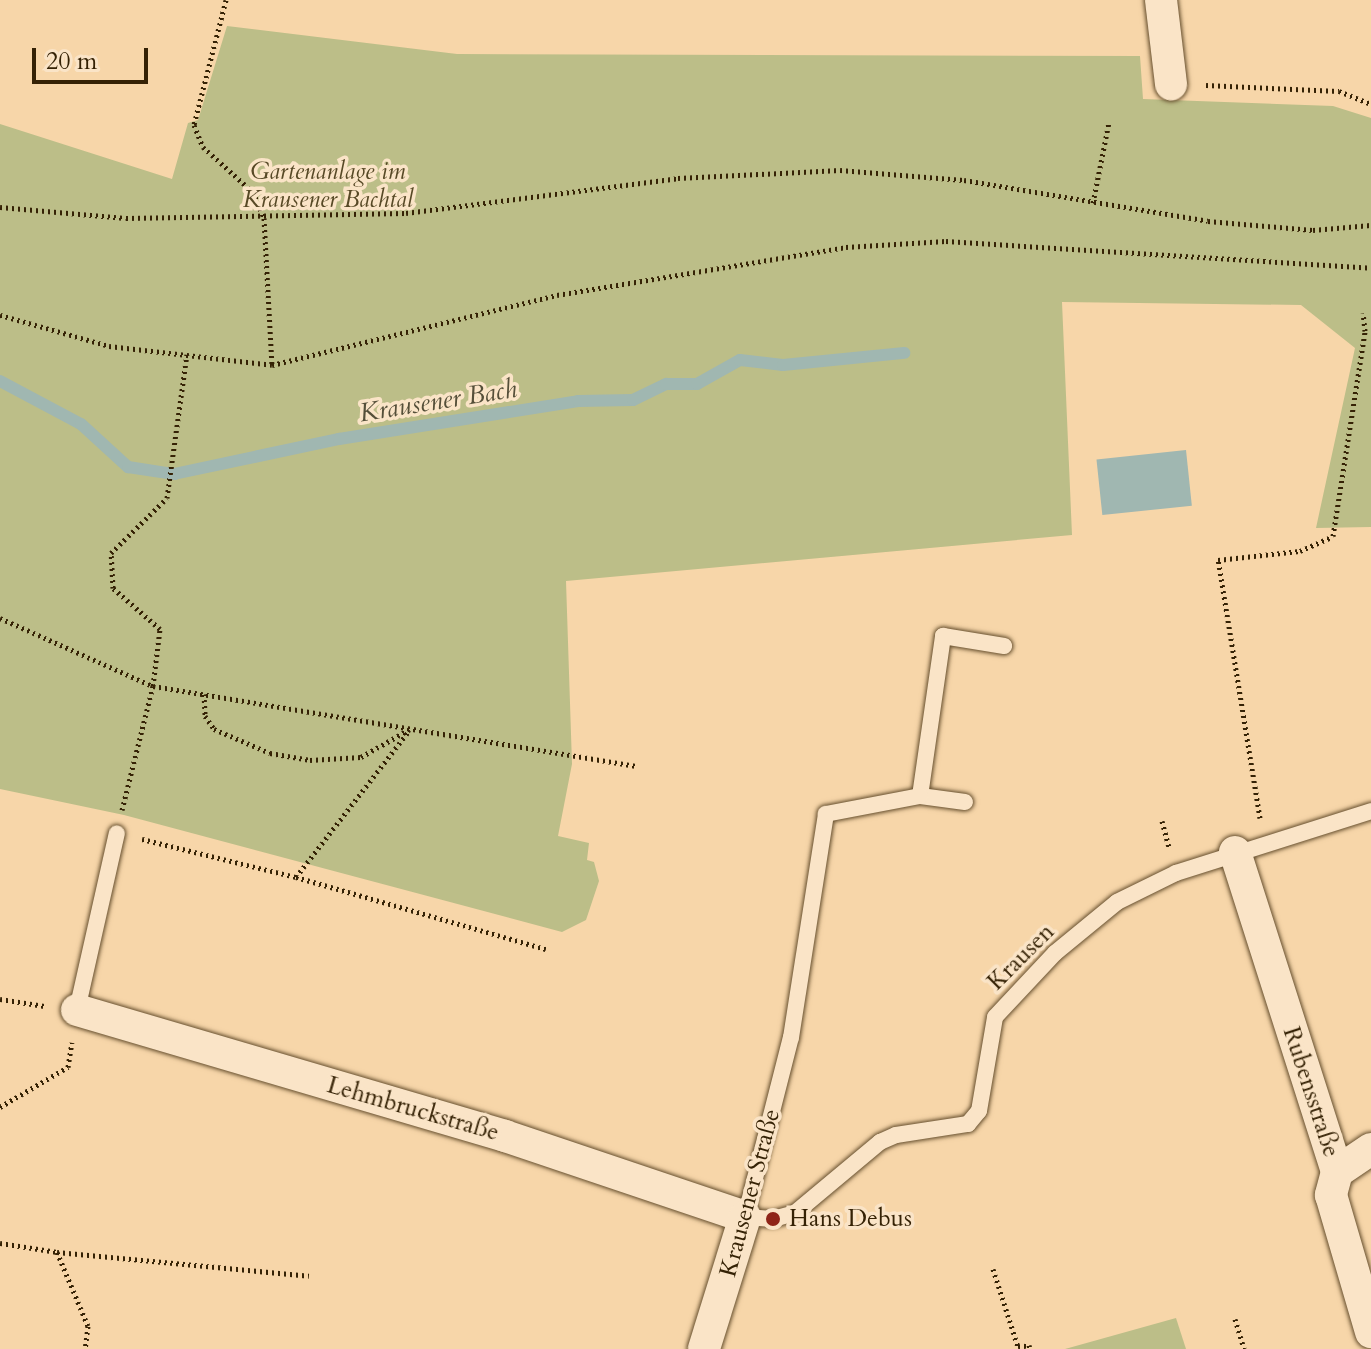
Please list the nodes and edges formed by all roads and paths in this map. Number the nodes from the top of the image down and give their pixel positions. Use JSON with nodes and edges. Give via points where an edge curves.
{"nodes":[{"id":1,"x":226,"y":0,"type":"edge"},
{"id":2,"x":1161,"y":0,"type":"edge"},
{"id":3,"x":1171,"y":84,"type":"joint"},
{"id":4,"x":1371,"y":104,"type":"edge"},
{"id":5,"x":1109,"y":122,"type":"dead end"},
{"id":6,"x":1093,"y":203,"type":"junction"},
{"id":7,"x":0,"y":207,"type":"edge"},
{"id":8,"x":264,"y":218,"type":"junction"},
{"id":9,"x":1371,"y":225,"type":"edge"},
{"id":10,"x":1371,"y":268,"type":"edge"},
{"id":11,"x":1363,"y":313,"type":"dead end"},
{"id":12,"x":0,"y":315,"type":"edge"},
{"id":13,"x":187,"y":354,"type":"junction"},
{"id":14,"x":272,"y":365,"type":"junction"},
{"id":15,"x":0,"y":618,"type":"edge"},
{"id":16,"x":1004,"y":646,"type":"dead end"},
{"id":17,"x":153,"y":686,"type":"junction"},
{"id":18,"x":204,"y":694,"type":"junction"},
{"id":19,"x":411,"y":728,"type":"junction"},
{"id":20,"x":636,"y":766,"type":"dead end"},
{"id":21,"x":920,"y":796,"type":"junction"},
{"id":22,"x":965,"y":802,"type":"dead end"},
{"id":23,"x":1371,"y":811,"type":"edge"},
{"id":24,"x":117,"y":833,"type":"junction"},
{"id":25,"x":1250,"y":848,"type":"junction"},
{"id":26,"x":296,"y":877,"type":"junction"},
{"id":27,"x":546,"y":949,"type":"dead end"},
{"id":28,"x":0,"y":999,"type":"edge"},
{"id":29,"x":77,"y":1010,"type":"junction"},
{"id":30,"x":68,"y":1067,"type":"dead end"},
{"id":31,"x":0,"y":1107,"type":"edge"},
{"id":32,"x":1371,"y":1149,"type":"edge"},
{"id":33,"x":1337,"y":1172,"type":"junction"},
{"id":34,"x":745,"y":1217,"type":"junction"},
{"id":35,"x":0,"y":1243,"type":"edge"},
{"id":36,"x":57,"y":1252,"type":"junction"},
{"id":37,"x":993,"y":1269,"type":"dead end"},
{"id":38,"x":309,"y":1276,"type":"dead end"},
{"id":39,"x":1235,"y":1319,"type":"dead end"},
{"id":40,"x":1371,"y":1332,"type":"edge"},
{"id":41,"x":85,"y":1349,"type":"edge"},
{"id":42,"x":704,"y":1349,"type":"edge"},
{"id":43,"x":1030,"y":1349,"type":"edge"},
{"id":44,"x":1244,"y":1349,"type":"edge"}],
"edges":[{"from":1,"to":8,"type":"path","via":[[194,125],[203,147],[253,192]]},
{"from":2,"to":3,"type":"street"},
{"from":3,"to":4,"type":"path","via":[[1339,91]]},
{"from":5,"to":6,"type":"path"},
{"from":6,"to":8,"type":"path","via":[[929,176],[767,171],[406,213]]},
{"from":6,"to":9,"type":"path","via":[[1313,230]]},
{"from":7,"to":8,"type":"path","via":[[126,218]]},
{"from":8,"to":14,"type":"path"},
{"from":10,"to":14,"type":"path","via":[[946,241],[846,247],[557,295]]},
{"from":11,"to":25,"type":"path","via":[[1365,331],[1333,536],[1300,551],[1218,560]]},
{"from":12,"to":13,"type":"path","via":[[109,346]]},
{"from":13,"to":14,"type":"path"},
{"from":13,"to":17,"type":"path","via":[[167,498],[111,553],[113,588],[160,629]]},
{"from":15,"to":17,"type":"path"},
{"from":16,"to":21,"type":"lane","via":[[943,636]]},
{"from":17,"to":18,"type":"path"},
{"from":17,"to":24,"type":"path"},
{"from":18,"to":19,"type":"path"},
{"from":18,"to":19,"type":"path","via":[[205,716],[214,729],[270,753],[310,760],[361,757]]},
{"from":19,"to":20,"type":"path"},
{"from":19,"to":26,"type":"path"},
{"from":21,"to":22,"type":"lane"},
{"from":21,"to":34,"type":"lane","name":"Krausener Straße","via":[[826,814],[791,1037]]},
{"from":23,"to":25,"type":"lane","name":"Krausen"},
{"from":24,"to":26,"type":"path"},
{"from":24,"to":29,"type":"lane"},
{"from":25,"to":33,"type":"street","name":"Rubensstraße"},
{"from":25,"to":34,"type":"lane","name":"Krausen","via":[[1176,873],[1117,902],[1055,953],[995,1017],[979,1111],[968,1124],[896,1135],[880,1142],[795,1213],[773,1219]]},
{"from":26,"to":27,"type":"path"},
{"from":28,"to":29,"type":"path"},
{"from":29,"to":34,"type":"street","name":"Lehmbruckstraße","via":[[505,1136]]},
{"from":30,"to":31,"type":"path"},
{"from":32,"to":33,"type":"street"},
{"from":33,"to":40,"type":"street","name":"Rubensstraße","via":[[1331,1195]]},
{"from":34,"to":42,"type":"street","name":"Krausener Straße"},
{"from":35,"to":36,"type":"path"},
{"from":36,"to":38,"type":"path"},
{"from":36,"to":41,"type":"path","via":[[88,1326]]},
{"from":37,"to":43,"type":"path","via":[[1018,1347]]},
{"from":39,"to":44,"type":"path"}]}
